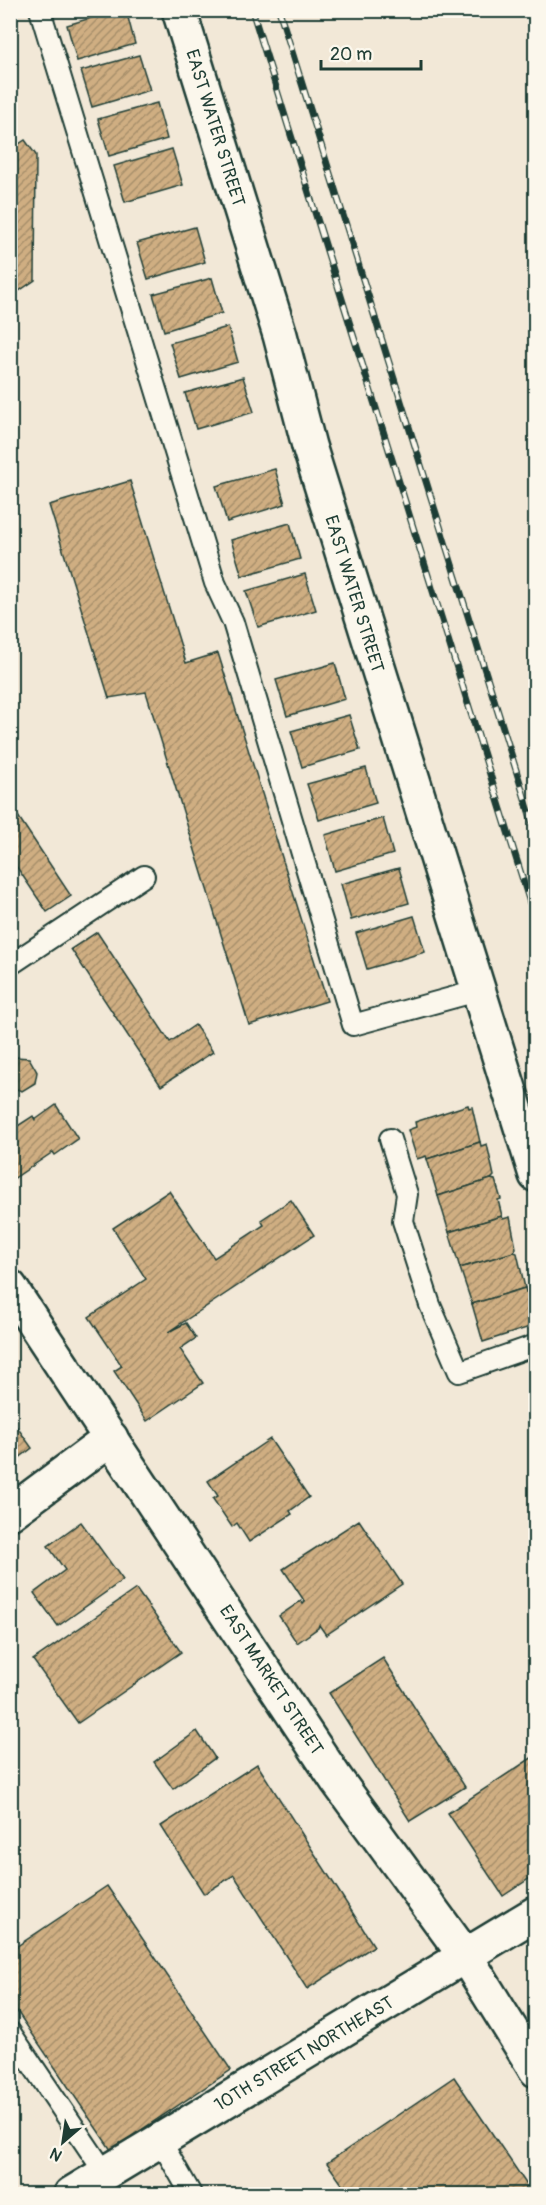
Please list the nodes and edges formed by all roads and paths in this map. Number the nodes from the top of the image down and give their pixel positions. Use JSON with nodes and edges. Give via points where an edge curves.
{"nodes":[{"id":1,"x":40,"y":10,"type":"edge"},
{"id":2,"x":179,"y":10,"type":"edge"},
{"id":3,"x":144,"y":876,"type":"dead end"},
{"id":4,"x":10,"y":965,"type":"edge"},
{"id":5,"x":477,"y":991,"type":"junction"},
{"id":6,"x":390,"y":1139,"type":"dead end"},
{"id":7,"x":536,"y":1175,"type":"edge"},
{"id":8,"x":10,"y":1287,"type":"edge"},
{"id":9,"x":536,"y":1345,"type":"edge"},
{"id":10,"x":111,"y":1438,"type":"junction"},
{"id":11,"x":10,"y":1513,"type":"edge"},
{"id":12,"x":536,"y":1912,"type":"edge"},
{"id":13,"x":465,"y":1956,"type":"junction"},
{"id":14,"x":10,"y":2032,"type":"edge"},
{"id":15,"x":536,"y":2070,"type":"edge"},
{"id":16,"x":160,"y":2140,"type":"junction"},
{"id":17,"x":105,"y":2173,"type":"junction"},
{"id":18,"x":71,"y":2194,"type":"edge"},
{"id":19,"x":191,"y":2194,"type":"edge"}],
"edges":[{"from":1,"to":5,"type":"lane","via":[[215,583],[233,622],[353,1025]]},
{"from":2,"to":5,"type":"street","name":"EAST WATER STREET"},
{"from":3,"to":4,"type":"lane"},
{"from":5,"to":7,"type":"street","name":"EAST WATER STREET"},
{"from":6,"to":9,"type":"lane","via":[[407,1194],[403,1221],[430,1305],[459,1372]]},
{"from":8,"to":10,"type":"street","name":"EAST MARKET STREET"},
{"from":10,"to":11,"type":"street"},
{"from":10,"to":13,"type":"street","name":"EAST MARKET STREET","via":[[336,1779]]},
{"from":12,"to":13,"type":"street","name":"10TH STREET NORTHEAST"},
{"from":13,"to":15,"type":"street","name":"EAST MARKET STREET"},
{"from":13,"to":16,"type":"street","name":"10TH STREET NORTHEAST"},
{"from":14,"to":17,"type":"lane"},
{"from":16,"to":17,"type":"street","name":"10TH STREET NORTHEAST"},
{"from":16,"to":19,"type":"lane"},
{"from":17,"to":18,"type":"street","name":"10TH STREET NORTHEAST"}]}
